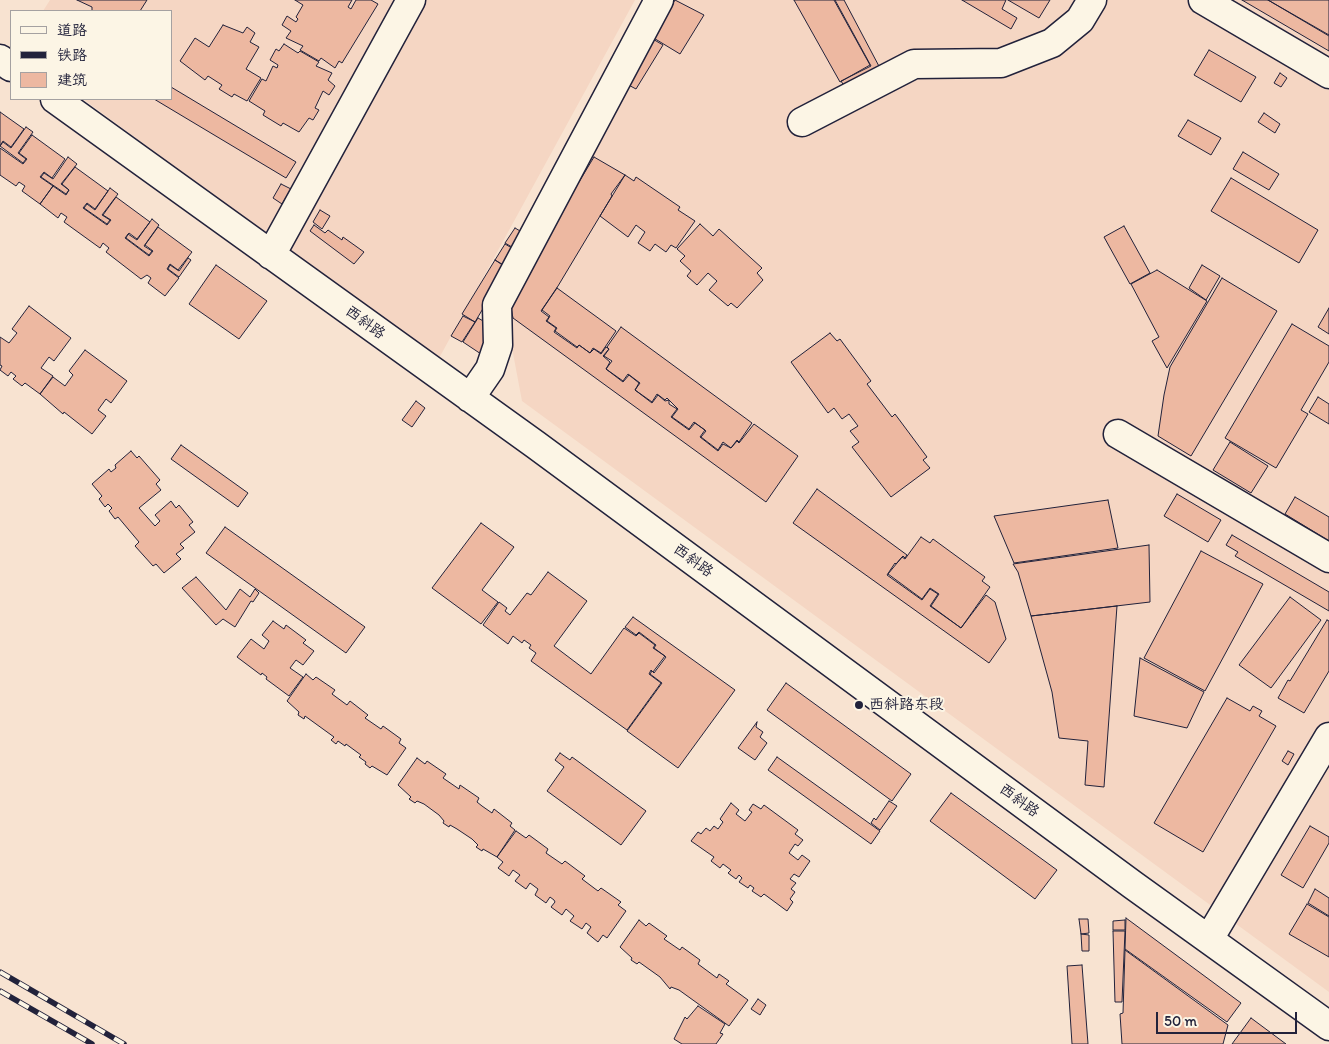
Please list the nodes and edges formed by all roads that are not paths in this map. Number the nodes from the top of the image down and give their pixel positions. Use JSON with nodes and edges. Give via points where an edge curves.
{"nodes":[{"id":1,"x":411,"y":0,"type":"edge"},
{"id":2,"x":659,"y":0,"type":"edge"},
{"id":3,"x":1092,"y":0,"type":"edge"},
{"id":4,"x":1203,"y":0,"type":"edge"},
{"id":5,"x":1329,"y":74,"type":"edge"},
{"id":6,"x":56,"y":100,"type":"edge"},
{"id":7,"x":802,"y":122,"type":"dead end"},
{"id":8,"x":271,"y":255,"type":"junction"},
{"id":9,"x":470,"y":398,"type":"junction"},
{"id":10,"x":1118,"y":434,"type":"dead end"},
{"id":11,"x":1329,"y":558,"type":"edge"},
{"id":12,"x":1329,"y":737,"type":"edge"},
{"id":13,"x":1209,"y":939,"type":"junction"},
{"id":14,"x":1329,"y":1026,"type":"edge"}],
"edges":[{"from":1,"to":8,"type":"street"},
{"from":2,"to":9,"type":"street","via":[[497,305],[498,345],[490,369]]},
{"from":3,"to":7,"type":"street","via":[[1080,20],[1052,43],[1001,63],[914,64]]},
{"from":4,"to":5,"type":"street"},
{"from":6,"to":8,"type":"street","name":"西斜路"},
{"from":8,"to":9,"type":"street","name":"西斜路"},
{"from":9,"to":13,"type":"street","name":"西斜路"},
{"from":10,"to":11,"type":"street"},
{"from":12,"to":13,"type":"street"},
{"from":13,"to":14,"type":"street","name":"西斜路"}]}
